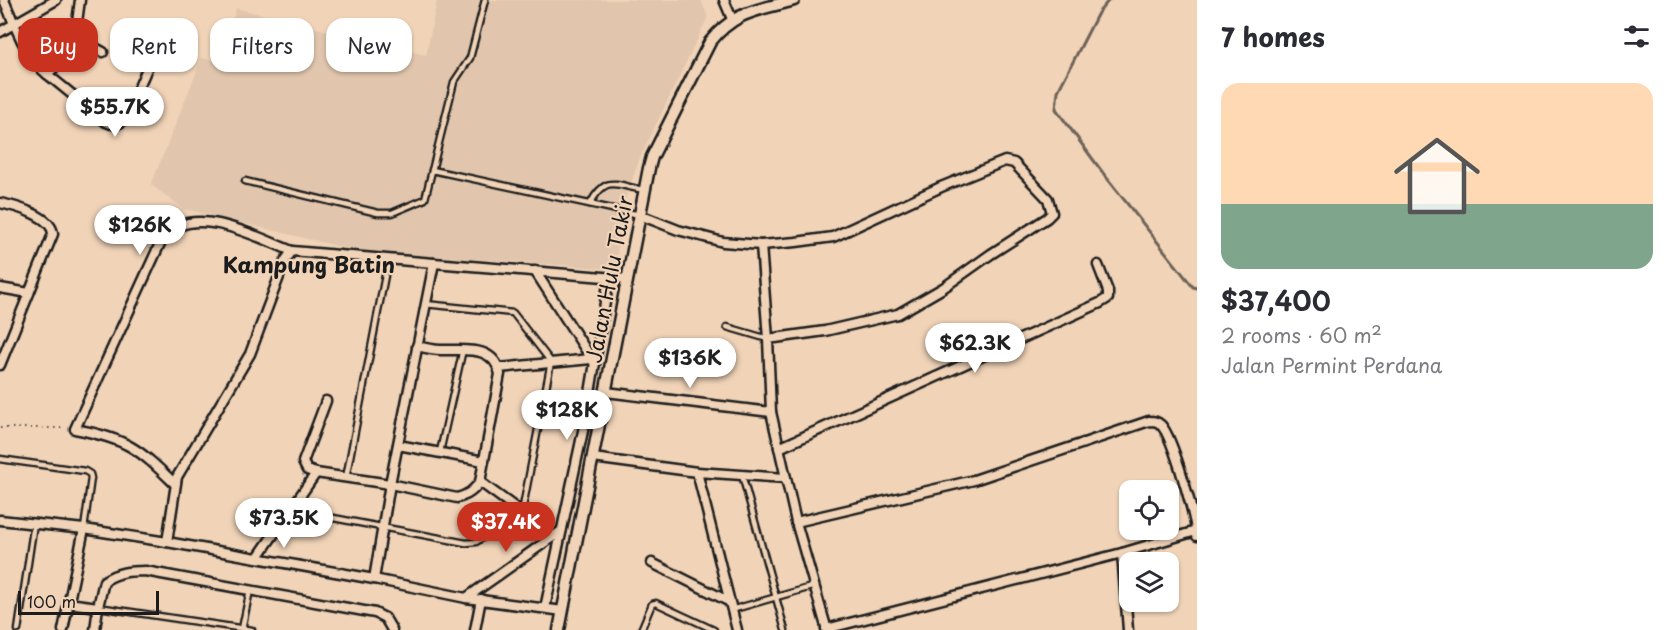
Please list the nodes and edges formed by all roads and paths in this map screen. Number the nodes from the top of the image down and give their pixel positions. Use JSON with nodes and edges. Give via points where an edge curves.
{"nodes":[{"id":1,"x":4,"y":0,"type":"edge"},
{"id":2,"x":56,"y":0,"type":"edge"},
{"id":3,"x":80,"y":0,"type":"edge"},
{"id":4,"x":485,"y":0,"type":"edge"},
{"id":5,"x":724,"y":0,"type":"edge"},
{"id":6,"x":792,"y":0,"type":"edge"},
{"id":7,"x":78,"y":18,"type":"edge"},
{"id":8,"x":732,"y":20,"type":"junction"},
{"id":9,"x":13,"y":24,"type":"junction"},
{"id":10,"x":0,"y":32,"type":"edge"},
{"id":11,"x":98,"y":49,"type":"edge"},
{"id":12,"x":103,"y":52,"type":"dead end"},
{"id":13,"x":49,"y":72,"type":"edge"},
{"id":14,"x":145,"y":72,"type":"edge"},
{"id":15,"x":47,"y":74,"type":"junction"},
{"id":16,"x":432,"y":170,"type":"junction"},
{"id":17,"x":245,"y":181,"type":"dead end"},
{"id":18,"x":645,"y":190,"type":"junction"},
{"id":19,"x":0,"y":203,"type":"edge"},
{"id":20,"x":590,"y":204,"type":"junction"},
{"id":21,"x":640,"y":215,"type":"junction"},
{"id":22,"x":761,"y":245,"type":"junction"},
{"id":23,"x":292,"y":251,"type":"junction"},
{"id":24,"x":388,"y":260,"type":"junction"},
{"id":25,"x":434,"y":263,"type":"junction"},
{"id":26,"x":1098,"y":265,"type":"dead end"},
{"id":27,"x":535,"y":271,"type":"junction"},
{"id":28,"x":609,"y":278,"type":"junction"},
{"id":29,"x":628,"y":279,"type":"junction"},
{"id":30,"x":0,"y":288,"type":"edge"},
{"id":31,"x":29,"y":293,"type":"junction"},
{"id":32,"x":425,"y":304,"type":"junction"},
{"id":33,"x":727,"y":327,"type":"dead end"},
{"id":34,"x":768,"y":339,"type":"junction"},
{"id":35,"x":417,"y":346,"type":"junction"},
{"id":36,"x":463,"y":350,"type":"junction"},
{"id":37,"x":593,"y":361,"type":"junction"},
{"id":38,"x":551,"y":362,"type":"junction"},
{"id":39,"x":0,"y":365,"type":"edge"},
{"id":40,"x":499,"y":368,"type":"junction"},
{"id":41,"x":606,"y":392,"type":"junction"},
{"id":42,"x":326,"y":401,"type":"dead end"},
{"id":43,"x":771,"y":412,"type":"junction"},
{"id":44,"x":0,"y":428,"type":"edge"},
{"id":45,"x":75,"y":429,"type":"junction"},
{"id":46,"x":398,"y":445,"type":"junction"},
{"id":47,"x":778,"y":448,"type":"junction"},
{"id":48,"x":440,"y":453,"type":"junction"},
{"id":49,"x":593,"y":458,"type":"junction"},
{"id":50,"x":0,"y":459,"type":"edge"},
{"id":51,"x":484,"y":461,"type":"junction"},
{"id":52,"x":697,"y":472,"type":"junction"},
{"id":53,"x":316,"y":473,"type":"junction"},
{"id":54,"x":742,"y":475,"type":"junction"},
{"id":55,"x":346,"y":478,"type":"junction"},
{"id":56,"x":786,"y":478,"type":"junction"},
{"id":57,"x":480,"y":482,"type":"junction"},
{"id":58,"x":175,"y":484,"type":"junction"},
{"id":59,"x":390,"y":484,"type":"junction"},
{"id":60,"x":291,"y":510,"type":"junction"},
{"id":61,"x":522,"y":512,"type":"junction"},
{"id":62,"x":0,"y":520,"type":"edge"},
{"id":63,"x":796,"y":522,"type":"junction"},
{"id":64,"x":34,"y":524,"type":"junction"},
{"id":65,"x":383,"y":527,"type":"junction"},
{"id":66,"x":1196,"y":527,"type":"edge"},
{"id":67,"x":84,"y":529,"type":"junction"},
{"id":68,"x":558,"y":534,"type":"junction"},
{"id":69,"x":1197,"y":536,"type":"edge"},
{"id":70,"x":166,"y":542,"type":"junction"},
{"id":71,"x":1125,"y":552,"type":"edge"},
{"id":72,"x":1119,"y":554,"type":"edge"},
{"id":73,"x":258,"y":557,"type":"junction"},
{"id":74,"x":652,"y":563,"type":"dead end"},
{"id":75,"x":374,"y":579,"type":"junction"},
{"id":76,"x":815,"y":586,"type":"junction"},
{"id":77,"x":249,"y":590,"type":"junction"},
{"id":78,"x":776,"y":596,"type":"junction"},
{"id":79,"x":466,"y":598,"type":"junction"},
{"id":80,"x":480,"y":599,"type":"junction"},
{"id":81,"x":728,"y":601,"type":"junction"},
{"id":82,"x":68,"y":603,"type":"junction"},
{"id":83,"x":98,"y":607,"type":"junction"},
{"id":84,"x":544,"y":608,"type":"junction"},
{"id":85,"x":731,"y":610,"type":"junction"},
{"id":86,"x":563,"y":611,"type":"junction"},
{"id":87,"x":1127,"y":612,"type":"edge"},
{"id":88,"x":242,"y":629,"type":"edge"},
{"id":89,"x":827,"y":629,"type":"edge"},
{"id":90,"x":18,"y":630,"type":"edge"},
{"id":91,"x":63,"y":630,"type":"edge"},
{"id":92,"x":95,"y":630,"type":"edge"},
{"id":93,"x":252,"y":630,"type":"edge"},
{"id":94,"x":392,"y":630,"type":"edge"},
{"id":95,"x":475,"y":630,"type":"edge"},
{"id":96,"x":559,"y":630,"type":"edge"},
{"id":97,"x":641,"y":630,"type":"edge"},
{"id":98,"x":714,"y":630,"type":"edge"},
{"id":99,"x":737,"y":630,"type":"edge"},
{"id":100,"x":785,"y":630,"type":"edge"},
{"id":101,"x":1128,"y":630,"type":"edge"}],
"edges":[{"from":1,"to":9,"type":"street"},
{"from":2,"to":9,"type":"street"},
{"from":3,"to":7,"type":"street"},
{"from":4,"to":16,"type":"lane","via":[[470,58],[454,82]]},
{"from":5,"to":8,"type":"street"},
{"from":6,"to":8,"type":"street","name":"Jalan Hulu Takir"},
{"from":8,"to":18,"type":"street","name":"Jalan Hulu Takir","via":[[710,42],[652,157]]},
{"from":9,"to":10,"type":"street"},
{"from":9,"to":15,"type":"street","via":[[34,62]]},
{"from":11,"to":12,"type":"street"},
{"from":13,"to":15,"type":"street"},
{"from":14,"to":15,"type":"street","via":[[125,119],[113,125]]},
{"from":16,"to":17,"type":"lane","via":[[425,199],[392,213]]},
{"from":16,"to":20,"type":"lane"},
{"from":18,"to":20,"type":"lane","via":[[609,184],[598,189]]},
{"from":18,"to":21,"type":"street","name":"Jalan Hulu Takir"},
{"from":19,"to":31,"type":"street","via":[[27,209],[53,230]]},
{"from":20,"to":21,"type":"lane"},
{"from":21,"to":22,"type":"street","via":[[723,242]]},
{"from":21,"to":29,"type":"street","name":"Jalan Hulu Takir"},
{"from":22,"to":34,"type":"street"},
{"from":22,"to":34,"type":"street","via":[[832,237],[1005,161],[1014,163],[1048,200],[1052,213],[898,314]]},
{"from":23,"to":24,"type":"street"},
{"from":23,"to":45,"type":"street","via":[[215,223],[179,226],[163,237]]},
{"from":23,"to":58,"type":"street","via":[[250,354]]},
{"from":24,"to":25,"type":"street"},
{"from":24,"to":55,"type":"lane"},
{"from":25,"to":27,"type":"street"},
{"from":25,"to":32,"type":"street"},
{"from":26,"to":47,"type":"street","via":[[1108,291],[1108,298],[1100,303]]},
{"from":27,"to":28,"type":"street"},
{"from":27,"to":37,"type":"street"},
{"from":28,"to":29,"type":"street"},
{"from":28,"to":37,"type":"street"},
{"from":29,"to":41,"type":"street","name":"Jalan Hulu Takir"},
{"from":30,"to":31,"type":"street"},
{"from":31,"to":39,"type":"street"},
{"from":32,"to":35,"type":"street"},
{"from":32,"to":38,"type":"lane","via":[[513,313]]},
{"from":33,"to":34,"type":"lane"},
{"from":34,"to":43,"type":"street"},
{"from":35,"to":36,"type":"street"},
{"from":35,"to":46,"type":"street"},
{"from":36,"to":40,"type":"street","via":[[480,350]]},
{"from":36,"to":48,"type":"lane"},
{"from":37,"to":38,"type":"street"},
{"from":37,"to":68,"type":"street"},
{"from":38,"to":40,"type":"street"},
{"from":38,"to":61,"type":"lane"},
{"from":40,"to":51,"type":"street"},
{"from":41,"to":43,"type":"street"},
{"from":41,"to":49,"type":"street","name":"Jalan Hulu Takir"},
{"from":42,"to":53,"type":"street","via":[[303,462],[307,470]]},
{"from":43,"to":47,"type":"street"},
{"from":44,"to":45,"type":"path"},
{"from":45,"to":58,"type":"street","via":[[134,447]]},
{"from":46,"to":48,"type":"street"},
{"from":46,"to":59,"type":"street"},
{"from":47,"to":56,"type":"street"},
{"from":48,"to":51,"type":"street"},
{"from":49,"to":52,"type":"street"},
{"from":49,"to":86,"type":"street","name":"Jalan Hulu Takir"},
{"from":50,"to":67,"type":"lane","via":[[90,474]]},
{"from":51,"to":57,"type":"street"},
{"from":52,"to":54,"type":"street"},
{"from":52,"to":81,"type":"street"},
{"from":53,"to":55,"type":"street"},
{"from":53,"to":60,"type":"street"},
{"from":54,"to":56,"type":"street"},
{"from":54,"to":78,"type":"lane"},
{"from":55,"to":59,"type":"street"},
{"from":56,"to":63,"type":"street"},
{"from":57,"to":59,"type":"street","via":[[474,490],[457,498]]},
{"from":57,"to":61,"type":"street"},
{"from":58,"to":70,"type":"street"},
{"from":59,"to":65,"type":"street"},
{"from":60,"to":65,"type":"lane"},
{"from":60,"to":73,"type":"street"},
{"from":61,"to":65,"type":"lane","via":[[476,542]]},
{"from":61,"to":68,"type":"street"},
{"from":62,"to":64,"type":"street"},
{"from":63,"to":66,"type":"street","via":[[974,480],[1156,421],[1164,427],[1176,457]]},
{"from":63,"to":76,"type":"street"},
{"from":64,"to":67,"type":"street"},
{"from":64,"to":90,"type":"lane"},
{"from":65,"to":75,"type":"street"},
{"from":66,"to":69,"type":"street"},
{"from":66,"to":71,"type":"street"},
{"from":67,"to":70,"type":"street"},
{"from":67,"to":82,"type":"street"},
{"from":68,"to":79,"type":"street"},
{"from":68,"to":84,"type":"street"},
{"from":70,"to":73,"type":"street"},
{"from":72,"to":89,"type":"street"},
{"from":73,"to":75,"type":"street"},
{"from":74,"to":81,"type":"street"},
{"from":75,"to":79,"type":"street"},
{"from":76,"to":78,"type":"lane"},
{"from":76,"to":89,"type":"street"},
{"from":77,"to":83,"type":"street","via":[[130,571],[116,573],[104,581]]},
{"from":77,"to":88,"type":"lane"},
{"from":77,"to":94,"type":"street","via":[[375,612],[385,618]]},
{"from":78,"to":85,"type":"lane"},
{"from":78,"to":100,"type":"lane"},
{"from":79,"to":80,"type":"street"},
{"from":80,"to":84,"type":"street"},
{"from":80,"to":95,"type":"street"},
{"from":81,"to":85,"type":"street"},
{"from":82,"to":83,"type":"street"},
{"from":82,"to":91,"type":"street"},
{"from":83,"to":88,"type":"lane"},
{"from":83,"to":92,"type":"street"},
{"from":84,"to":86,"type":"street"},
{"from":85,"to":99,"type":"street"},
{"from":86,"to":96,"type":"street","name":"Jalan Hulu Takir"},
{"from":87,"to":101,"type":"street"},
{"from":88,"to":93,"type":"lane"},
{"from":97,"to":98,"type":"lane","via":[[652,604],[656,603]]}]}
